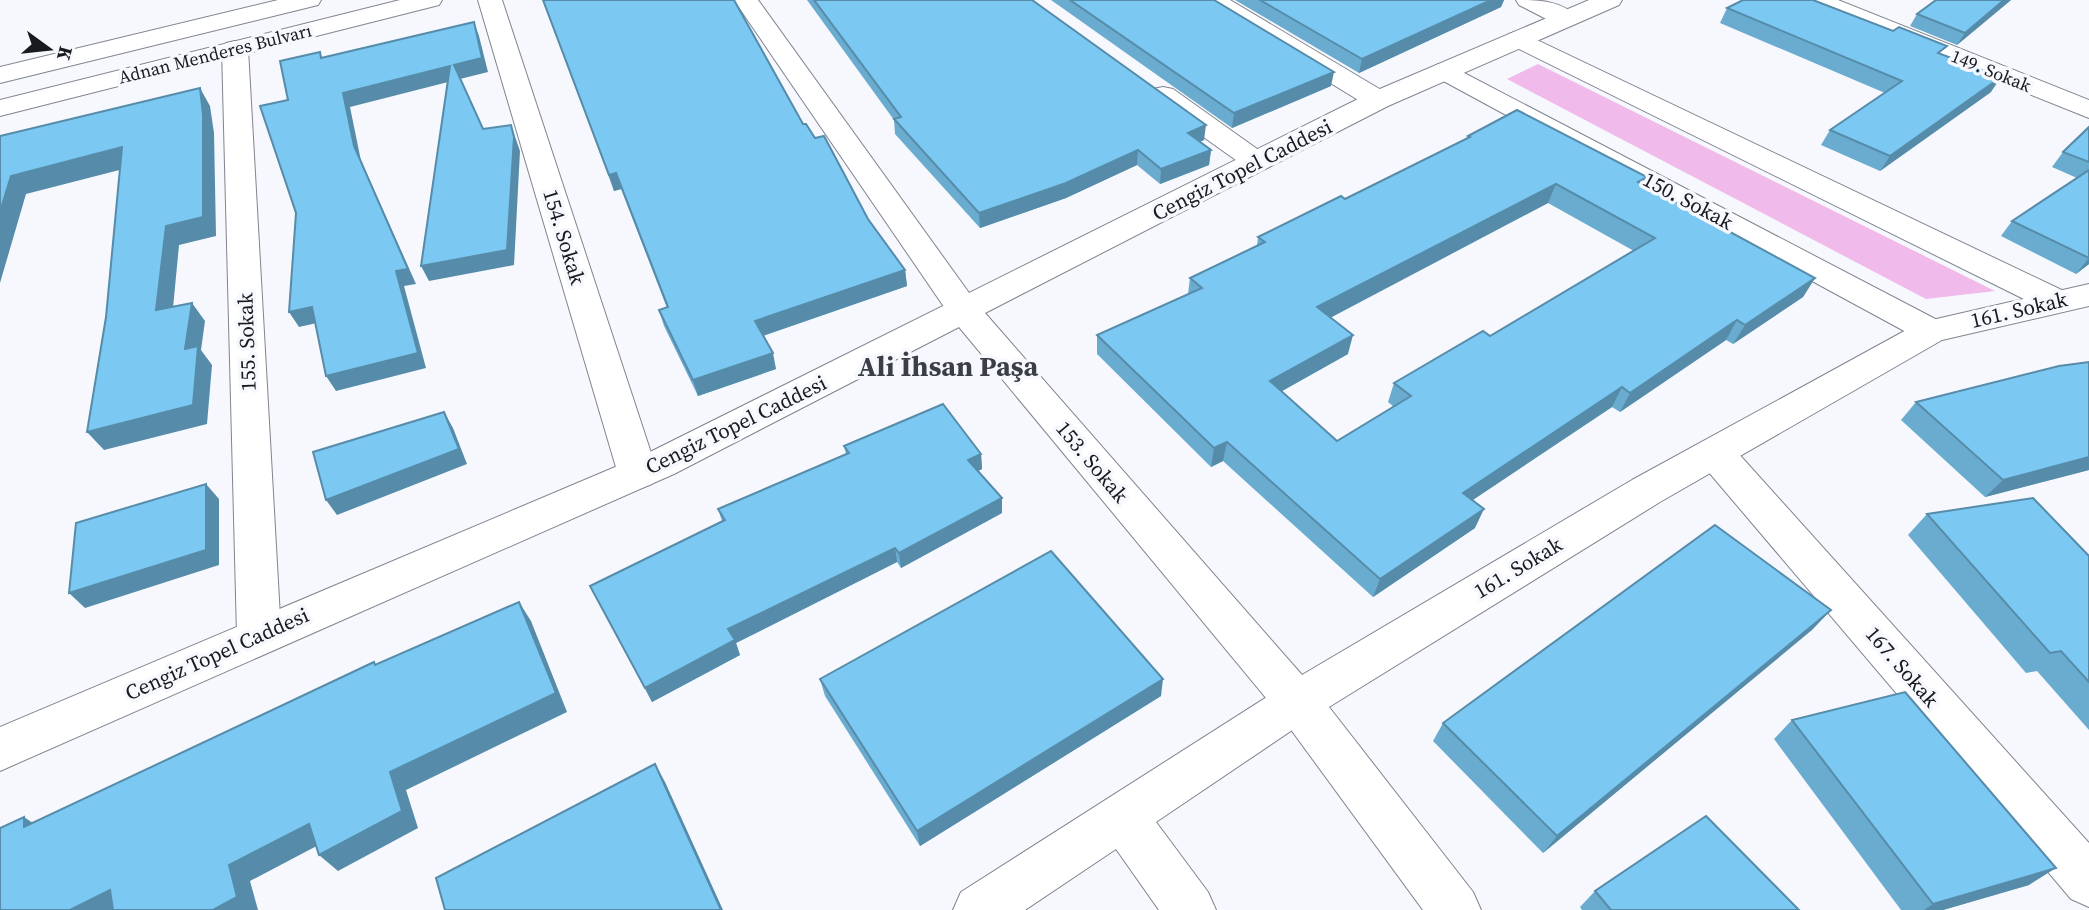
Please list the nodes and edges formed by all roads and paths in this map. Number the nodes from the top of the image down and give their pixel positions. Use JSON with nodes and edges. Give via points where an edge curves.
{"nodes":[{"id":1,"x":309,"y":0,"type":"edge"},
{"id":2,"x":430,"y":0,"type":"edge"},
{"id":3,"x":490,"y":0,"type":"edge"},
{"id":4,"x":747,"y":0,"type":"edge"},
{"id":5,"x":1212,"y":0,"type":"edge"},
{"id":6,"x":1528,"y":0,"type":"edge"},
{"id":7,"x":1610,"y":0,"type":"edge"},
{"id":8,"x":1816,"y":0,"type":"edge"},
{"id":9,"x":1565,"y":19,"type":"junction"},
{"id":10,"x":1518,"y":39,"type":"junction"},
{"id":11,"x":235,"y":49,"type":"junction"},
{"id":12,"x":1445,"y":71,"type":"junction"},
{"id":13,"x":0,"y":75,"type":"edge"},
{"id":14,"x":1144,"y":81,"type":"edge"},
{"id":15,"x":1378,"y":100,"type":"junction"},
{"id":16,"x":0,"y":108,"type":"edge"},
{"id":17,"x":2089,"y":110,"type":"edge"},
{"id":18,"x":1257,"y":162,"type":"junction"},
{"id":19,"x":2072,"y":298,"type":"edge"},
{"id":20,"x":965,"y":312,"type":"junction"},
{"id":21,"x":1931,"y":331,"type":"junction"},
{"id":22,"x":1715,"y":453,"type":"junction"},
{"id":23,"x":638,"y":474,"type":"junction"},
{"id":24,"x":258,"y":635,"type":"junction"},
{"id":25,"x":1297,"y":702,"type":"junction"},
{"id":26,"x":0,"y":749,"type":"edge"},
{"id":27,"x":1123,"y":817,"type":"junction"},
{"id":28,"x":2089,"y":880,"type":"edge"},
{"id":29,"x":979,"y":910,"type":"edge"},
{"id":30,"x":1190,"y":910,"type":"edge"},
{"id":31,"x":1455,"y":910,"type":"edge"}],
"edges":[{"from":1,"to":13,"type":"street","name":"Adnan Menderes Bulvarı"},
{"from":2,"to":11,"type":"street","name":"Adnan Menderes Bulvarı"},
{"from":3,"to":23,"type":"street","name":"154. Sokak"},
{"from":4,"to":20,"type":"street","name":"153. Sokak"},
{"from":5,"to":15,"type":"street"},
{"from":6,"to":9,"type":"street"},
{"from":7,"to":9,"type":"street","name":"Cengiz Topel Caddesi"},
{"from":8,"to":17,"type":"street","name":"149. Sokak"},
{"from":9,"to":10,"type":"street","name":"Cengiz Topel Caddesi"},
{"from":10,"to":12,"type":"street","name":"Cengiz Topel Caddesi"},
{"from":10,"to":19,"type":"street"},
{"from":11,"to":16,"type":"street","name":"Adnan Menderes Bulvarı"},
{"from":11,"to":24,"type":"street","name":"155. Sokak"},
{"from":12,"to":15,"type":"street","name":"Cengiz Topel Caddesi"},
{"from":12,"to":21,"type":"street","name":"150. Sokak"},
{"from":14,"to":18,"type":"street"},
{"from":15,"to":18,"type":"street","name":"Cengiz Topel Caddesi"},
{"from":18,"to":20,"type":"street","name":"Cengiz Topel Caddesi"},
{"from":19,"to":21,"type":"street","name":"161. Sokak"},
{"from":20,"to":23,"type":"street","name":"Cengiz Topel Caddesi"},
{"from":20,"to":25,"type":"street","name":"153. Sokak"},
{"from":21,"to":22,"type":"street","name":"161. Sokak"},
{"from":22,"to":25,"type":"street","name":"161. Sokak"},
{"from":22,"to":28,"type":"street","name":"167. Sokak"},
{"from":23,"to":24,"type":"street","name":"Cengiz Topel Caddesi"},
{"from":24,"to":26,"type":"street","name":"Cengiz Topel Caddesi"},
{"from":25,"to":27,"type":"street","name":"161. Sokak"},
{"from":25,"to":31,"type":"street","name":"153. Sokak"},
{"from":27,"to":29,"type":"street","name":"161. Sokak"},
{"from":27,"to":30,"type":"street"}]}
